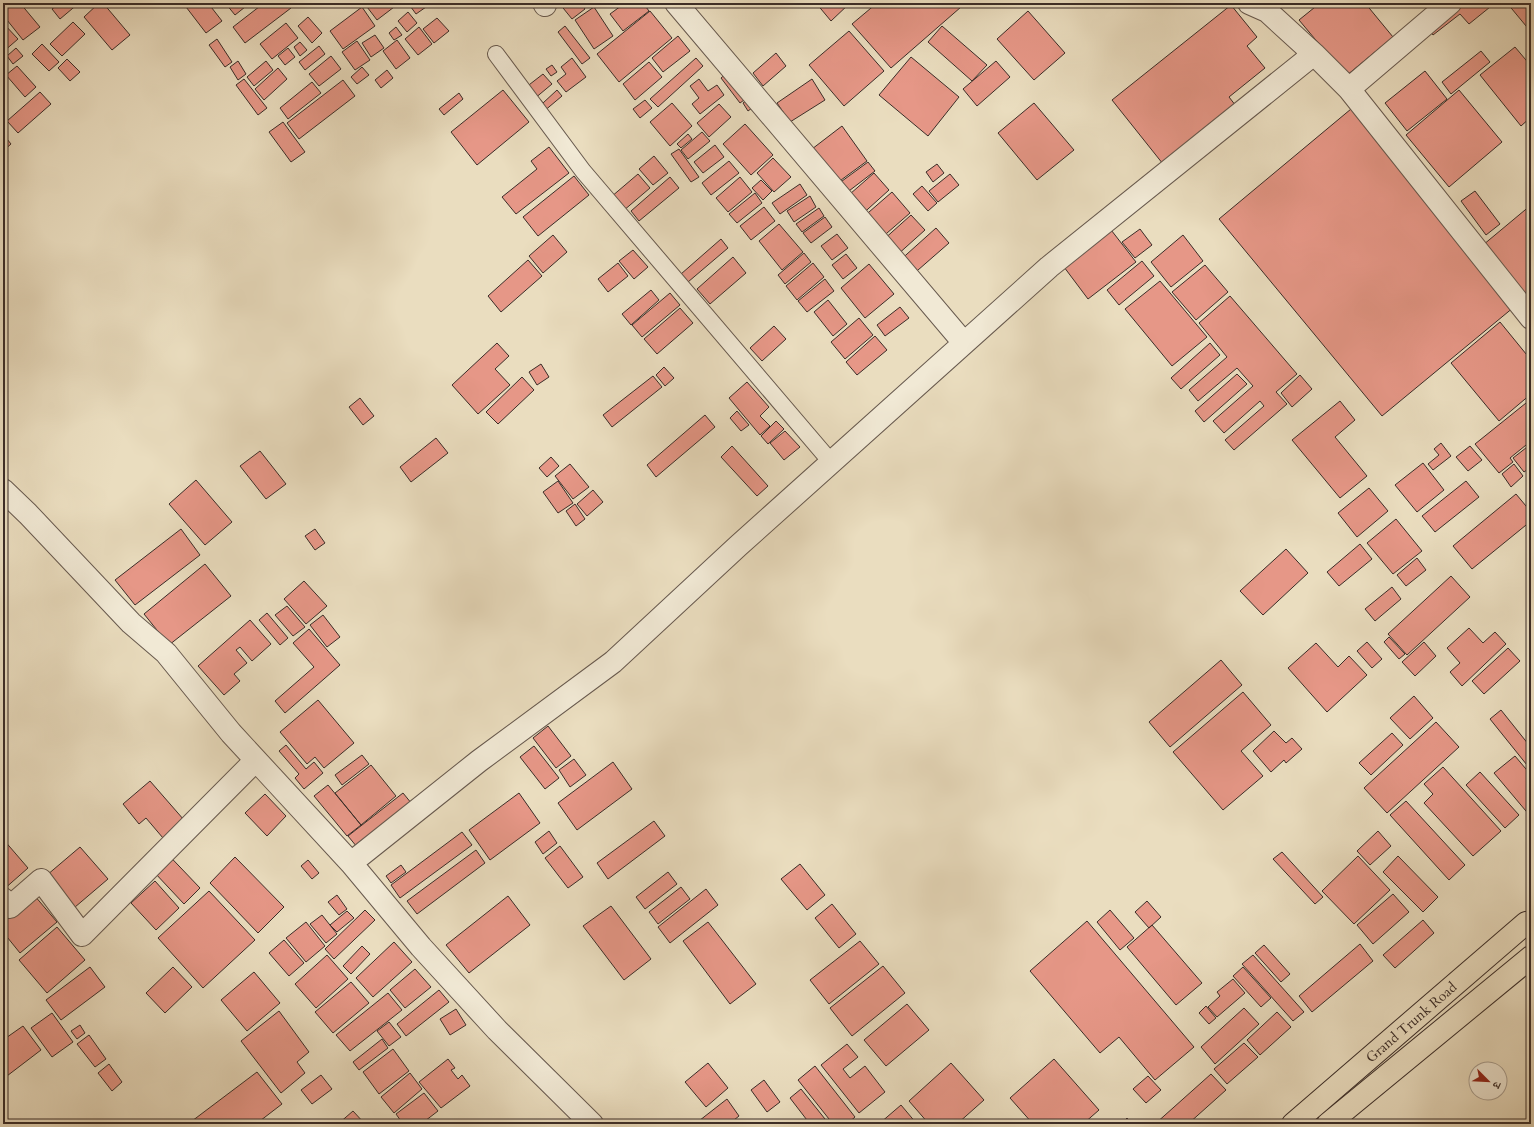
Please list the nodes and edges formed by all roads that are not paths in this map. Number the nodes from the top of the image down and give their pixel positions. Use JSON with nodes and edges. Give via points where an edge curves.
{"nodes":[{"id":1,"x":676,"y":3,"type":"edge"},
{"id":2,"x":1249,"y":3,"type":"edge"},
{"id":3,"x":1450,"y":3,"type":"edge"},
{"id":4,"x":496,"y":54,"type":"dead end"},
{"id":5,"x":1314,"y":54,"type":"junction"},
{"id":6,"x":1349,"y":89,"type":"junction"},
{"id":7,"x":1531,"y":318,"type":"edge"},
{"id":8,"x":964,"y":343,"type":"junction"},
{"id":9,"x":831,"y":462,"type":"junction"},
{"id":10,"x":3,"y":490,"type":"edge"},
{"id":11,"x":256,"y":760,"type":"junction"},
{"id":12,"x":351,"y":862,"type":"junction"},
{"id":13,"x":3,"y":899,"type":"edge"},
{"id":14,"x":1531,"y":922,"type":"edge"},
{"id":15,"x":1531,"y":957,"type":"edge"},
{"id":16,"x":592,"y":1124,"type":"edge"},
{"id":17,"x":1293,"y":1124,"type":"edge"},
{"id":18,"x":1328,"y":1124,"type":"edge"}],
"edges":[{"from":1,"to":8,"type":"street"},
{"from":2,"to":5,"type":"street","via":[[1267,11]]},
{"from":3,"to":6,"type":"street"},
{"from":4,"to":9,"type":"lane","via":[[583,171]]},
{"from":5,"to":6,"type":"street"},
{"from":5,"to":8,"type":"street","via":[[1049,267]]},
{"from":6,"to":7,"type":"street"},
{"from":8,"to":9,"type":"street"},
{"from":9,"to":12,"type":"street","via":[[613,662],[479,761]]},
{"from":10,"to":11,"type":"street","via":[[132,623],[166,652]]},
{"from":11,"to":12,"type":"street"},
{"from":11,"to":13,"type":"street","via":[[82,934],[41,880],[10,907]]},
{"from":12,"to":16,"type":"street","via":[[421,947],[497,1030]]},
{"from":14,"to":17,"type":"highway","name":"Grand Trunk Road","via":[[1526,923]]},
{"from":15,"to":18,"type":"highway","name":"Grand Trunk Road"}]}
